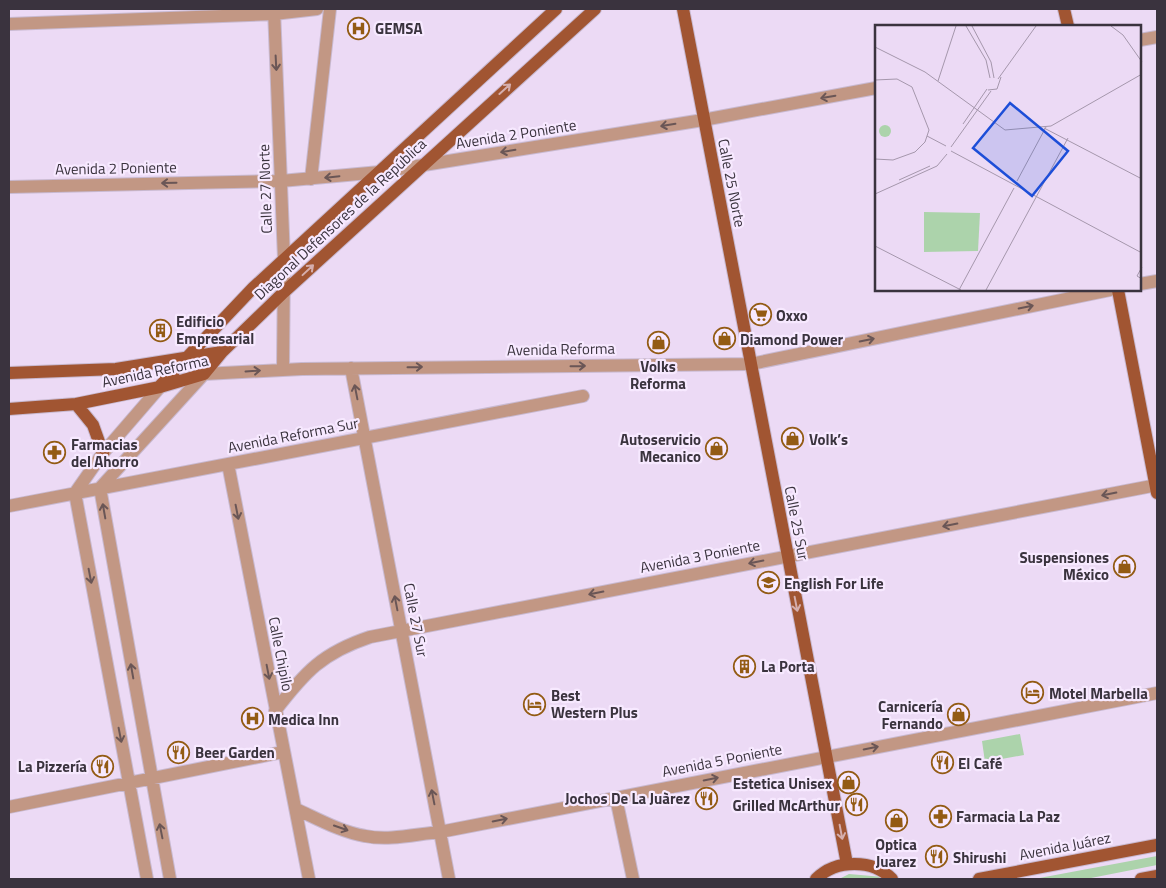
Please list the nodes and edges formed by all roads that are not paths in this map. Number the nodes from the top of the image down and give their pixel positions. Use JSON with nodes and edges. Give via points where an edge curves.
{"nodes":[{"id":1,"x":318,"y":9,"type":"edge"},
{"id":2,"x":330,"y":9,"type":"edge"},
{"id":3,"x":556,"y":9,"type":"edge"},
{"id":4,"x":595,"y":9,"type":"edge"},
{"id":5,"x":683,"y":9,"type":"edge"},
{"id":6,"x":1064,"y":9,"type":"edge"},
{"id":7,"x":274,"y":12,"type":"edge"},
{"id":8,"x":9,"y":24,"type":"edge"},
{"id":9,"x":1068,"y":25,"type":"edge"},
{"id":10,"x":1157,"y":37,"type":"edge"},
{"id":11,"x":1141,"y":40,"type":"edge"},
{"id":12,"x":875,"y":88,"type":"edge"},
{"id":13,"x":703,"y":120,"type":"junction"},
{"id":14,"x":422,"y":165,"type":"junction"},
{"id":15,"x":380,"y":172,"type":"junction"},
{"id":16,"x":311,"y":179,"type":"junction"},
{"id":17,"x":281,"y":181,"type":"junction"},
{"id":18,"x":9,"y":187,"type":"edge"},
{"id":19,"x":284,"y":260,"type":"junction"},
{"id":20,"x":1157,"y":281,"type":"edge"},
{"id":21,"x":1141,"y":284,"type":"edge"},
{"id":22,"x":1105,"y":291,"type":"edge"},
{"id":23,"x":1118,"y":291,"type":"edge"},
{"id":24,"x":284,"y":292,"type":"junction"},
{"id":25,"x":222,"y":352,"type":"junction"},
{"id":26,"x":185,"y":360,"type":"junction"},
{"id":27,"x":751,"y":364,"type":"junction"},
{"id":28,"x":351,"y":368,"type":"junction"},
{"id":29,"x":282,"y":369,"type":"junction"},
{"id":30,"x":9,"y":373,"type":"edge"},
{"id":31,"x":204,"y":374,"type":"junction"},
{"id":32,"x":160,"y":387,"type":"junction"},
{"id":33,"x":583,"y":396,"type":"dead end"},
{"id":34,"x":76,"y":404,"type":"junction"},
{"id":35,"x":9,"y":409,"type":"edge"},
{"id":36,"x":365,"y":438,"type":"junction"},
{"id":37,"x":103,"y":452,"type":"junction"},
{"id":38,"x":228,"y":464,"type":"junction"},
{"id":39,"x":100,"y":488,"type":"junction"},
{"id":40,"x":1157,"y":488,"type":"edge"},
{"id":41,"x":75,"y":494,"type":"junction"},
{"id":42,"x":9,"y":506,"type":"edge"},
{"id":43,"x":787,"y":556,"type":"junction"},
{"id":44,"x":402,"y":631,"type":"junction"},
{"id":45,"x":1157,"y":693,"type":"edge"},
{"id":46,"x":276,"y":711,"type":"junction"},
{"id":47,"x":283,"y":752,"type":"junction"},
{"id":48,"x":826,"y":757,"type":"junction"},
{"id":49,"x":151,"y":780,"type":"junction"},
{"id":50,"x":130,"y":784,"type":"junction"},
{"id":51,"x":616,"y":798,"type":"junction"},
{"id":52,"x":9,"y":807,"type":"edge"},
{"id":53,"x":296,"y":809,"type":"junction"},
{"id":54,"x":440,"y":832,"type":"junction"},
{"id":55,"x":1157,"y":844,"type":"edge"},
{"id":56,"x":847,"y":864,"type":"junction"},
{"id":57,"x":1157,"y":876,"type":"edge"},
{"id":58,"x":148,"y":879,"type":"edge"},
{"id":59,"x":170,"y":879,"type":"edge"},
{"id":60,"x":309,"y":879,"type":"edge"},
{"id":61,"x":449,"y":879,"type":"edge"},
{"id":62,"x":633,"y":879,"type":"edge"},
{"id":63,"x":816,"y":879,"type":"edge"},
{"id":64,"x":892,"y":879,"type":"edge"},
{"id":65,"x":979,"y":879,"type":"edge"},
{"id":66,"x":1141,"y":879,"type":"edge"}],
"edges":[{"from":1,"to":7,"type":"street"},
{"from":2,"to":16,"type":"street"},
{"from":3,"to":15,"type":"main road","name":"Diagonal Defensores de la República"},
{"from":14,"to":4,"type":"main road","name":"Diagonal Defensores de la República","one_way":true},
{"from":5,"to":13,"type":"main road","name":"Calle 25 Norte"},
{"from":6,"to":9,"type":"main road"},
{"from":7,"to":8,"type":"street"},
{"from":7,"to":17,"type":"street","name":"Calle 27 Norte","one_way":true},
{"from":10,"to":11,"type":"street"},
{"from":12,"to":13,"type":"street","name":"Avenida 2 Poniente","one_way":true},
{"from":13,"to":14,"type":"street","name":"Avenida 2 Poniente","one_way":true},
{"from":13,"to":27,"type":"main road","name":"Calle 25 Norte"},
{"from":14,"to":15,"type":"street","name":"Avenida 2 Poniente"},
{"from":24,"to":14,"type":"main road","name":"Diagonal Defensores de la República","one_way":true},
{"from":15,"to":16,"type":"street","name":"Avenida 2 Poniente","one_way":true},
{"from":15,"to":19,"type":"main road","name":"Diagonal Defensores de la República"},
{"from":16,"to":17,"type":"street","name":"Avenida 2 Poniente"},
{"from":17,"to":18,"type":"street","name":"Avenida 2 Poniente","one_way":true},
{"from":17,"to":19,"type":"street","name":"Calle 27 Norte"},
{"from":19,"to":24,"type":"street","name":"Calle 27 Norte"},
{"from":19,"to":26,"type":"main road","name":"Diagonal Defensores de la República"},
{"from":20,"to":21,"type":"street"},
{"from":27,"to":22,"type":"street","name":"Avenida Reforma","one_way":true},
{"from":23,"to":40,"type":"main road"},
{"from":24,"to":25,"type":"main road","name":"Diagonal Defensores de la República"},
{"from":24,"to":29,"type":"street","name":"Calle 27 Norte"},
{"from":25,"to":26,"type":"main road","name":"Avenida Reforma"},
{"from":25,"to":31,"type":"main road","name":"Diagonal Defensores de la República"},
{"from":26,"to":30,"type":"main road","name":"Avenida Reforma","via":[[116,369]]},
{"from":26,"to":32,"type":"main road","name":"Diagonal Defensores de la República"},
{"from":28,"to":27,"type":"street","name":"Avenida Reforma","one_way":true},
{"from":27,"to":43,"type":"main road","name":"Calle 25 Sur"},
{"from":28,"to":29,"type":"street","name":"Avenida Reforma"},
{"from":36,"to":28,"type":"street","name":"Calle 27 Sur","one_way":true},
{"from":31,"to":29,"type":"street","name":"Avenida Reforma","one_way":true},
{"from":31,"to":32,"type":"main road","name":"Avenida Reforma"},
{"from":31,"to":39,"type":"street","name":"Diagonal Defensores de la República"},
{"from":32,"to":34,"type":"main road","name":"Avenida Reforma"},
{"from":32,"to":37,"type":"street","name":"Diagonal Defensores de la República"},
{"from":33,"to":36,"type":"street","name":"Avenida Reforma Sur"},
{"from":34,"to":35,"type":"main road","name":"Avenida Reforma"},
{"from":34,"to":37,"type":"main road","via":[[93,425]]},
{"from":36,"to":38,"type":"street","name":"Avenida Reforma Sur"},
{"from":44,"to":36,"type":"street","name":"Calle 27 Sur","one_way":true},
{"from":37,"to":41,"type":"street","name":"Diagonal Defensores de la República"},
{"from":38,"to":39,"type":"street","name":"Avenida Reforma Sur"},
{"from":38,"to":46,"type":"street","name":"Calle Chipilo","one_way":true},
{"from":39,"to":41,"type":"street","name":"Avenida Reforma Sur"},
{"from":49,"to":39,"type":"street","one_way":true},
{"from":40,"to":43,"type":"street","name":"Avenida 3 Poniente","one_way":true},
{"from":41,"to":42,"type":"street","name":"Avenida Reforma Sur"},
{"from":41,"to":50,"type":"street","one_way":true},
{"from":43,"to":44,"type":"street","name":"Avenida 3 Poniente","one_way":true},
{"from":43,"to":48,"type":"main road","name":"Calle 25 Sur","one_way":true},
{"from":44,"to":46,"type":"street","name":"Avenida 3 Poniente","via":[[345,645],[323,658]]},
{"from":54,"to":44,"type":"street","name":"Calle 27 Sur","one_way":true},
{"from":48,"to":45,"type":"street","name":"Avenida 5 Poniente","one_way":true},
{"from":46,"to":47,"type":"street","name":"Calle Chipilo"},
{"from":47,"to":49,"type":"street"},
{"from":47,"to":53,"type":"street","name":"Calle Chipilo"},
{"from":51,"to":48,"type":"street","name":"Avenida 5 Poniente","one_way":true},
{"from":48,"to":56,"type":"main road","name":"Calle 25 Sur","one_way":true},
{"from":49,"to":50,"type":"street"},
{"from":59,"to":49,"type":"street","one_way":true},
{"from":50,"to":52,"type":"street"},
{"from":50,"to":58,"type":"street"},
{"from":54,"to":51,"type":"street","name":"Avenida 5 Poniente","one_way":true},
{"from":51,"to":62,"type":"street"},
{"from":53,"to":54,"type":"street","name":"Avenida 5 Poniente","one_way":true,"via":[[365,836],[386,838]]},
{"from":53,"to":60,"type":"street","name":"Calle Chipilo"},
{"from":54,"to":61,"type":"street","name":"Calle 27 Sur"},
{"from":55,"to":65,"type":"main road","name":"Avenida Juárez"},
{"from":56,"to":63,"type":"main road","via":[[832,868]]},
{"from":56,"to":64,"type":"main road","via":[[876,868]]},
{"from":57,"to":66,"type":"main road"}]}
